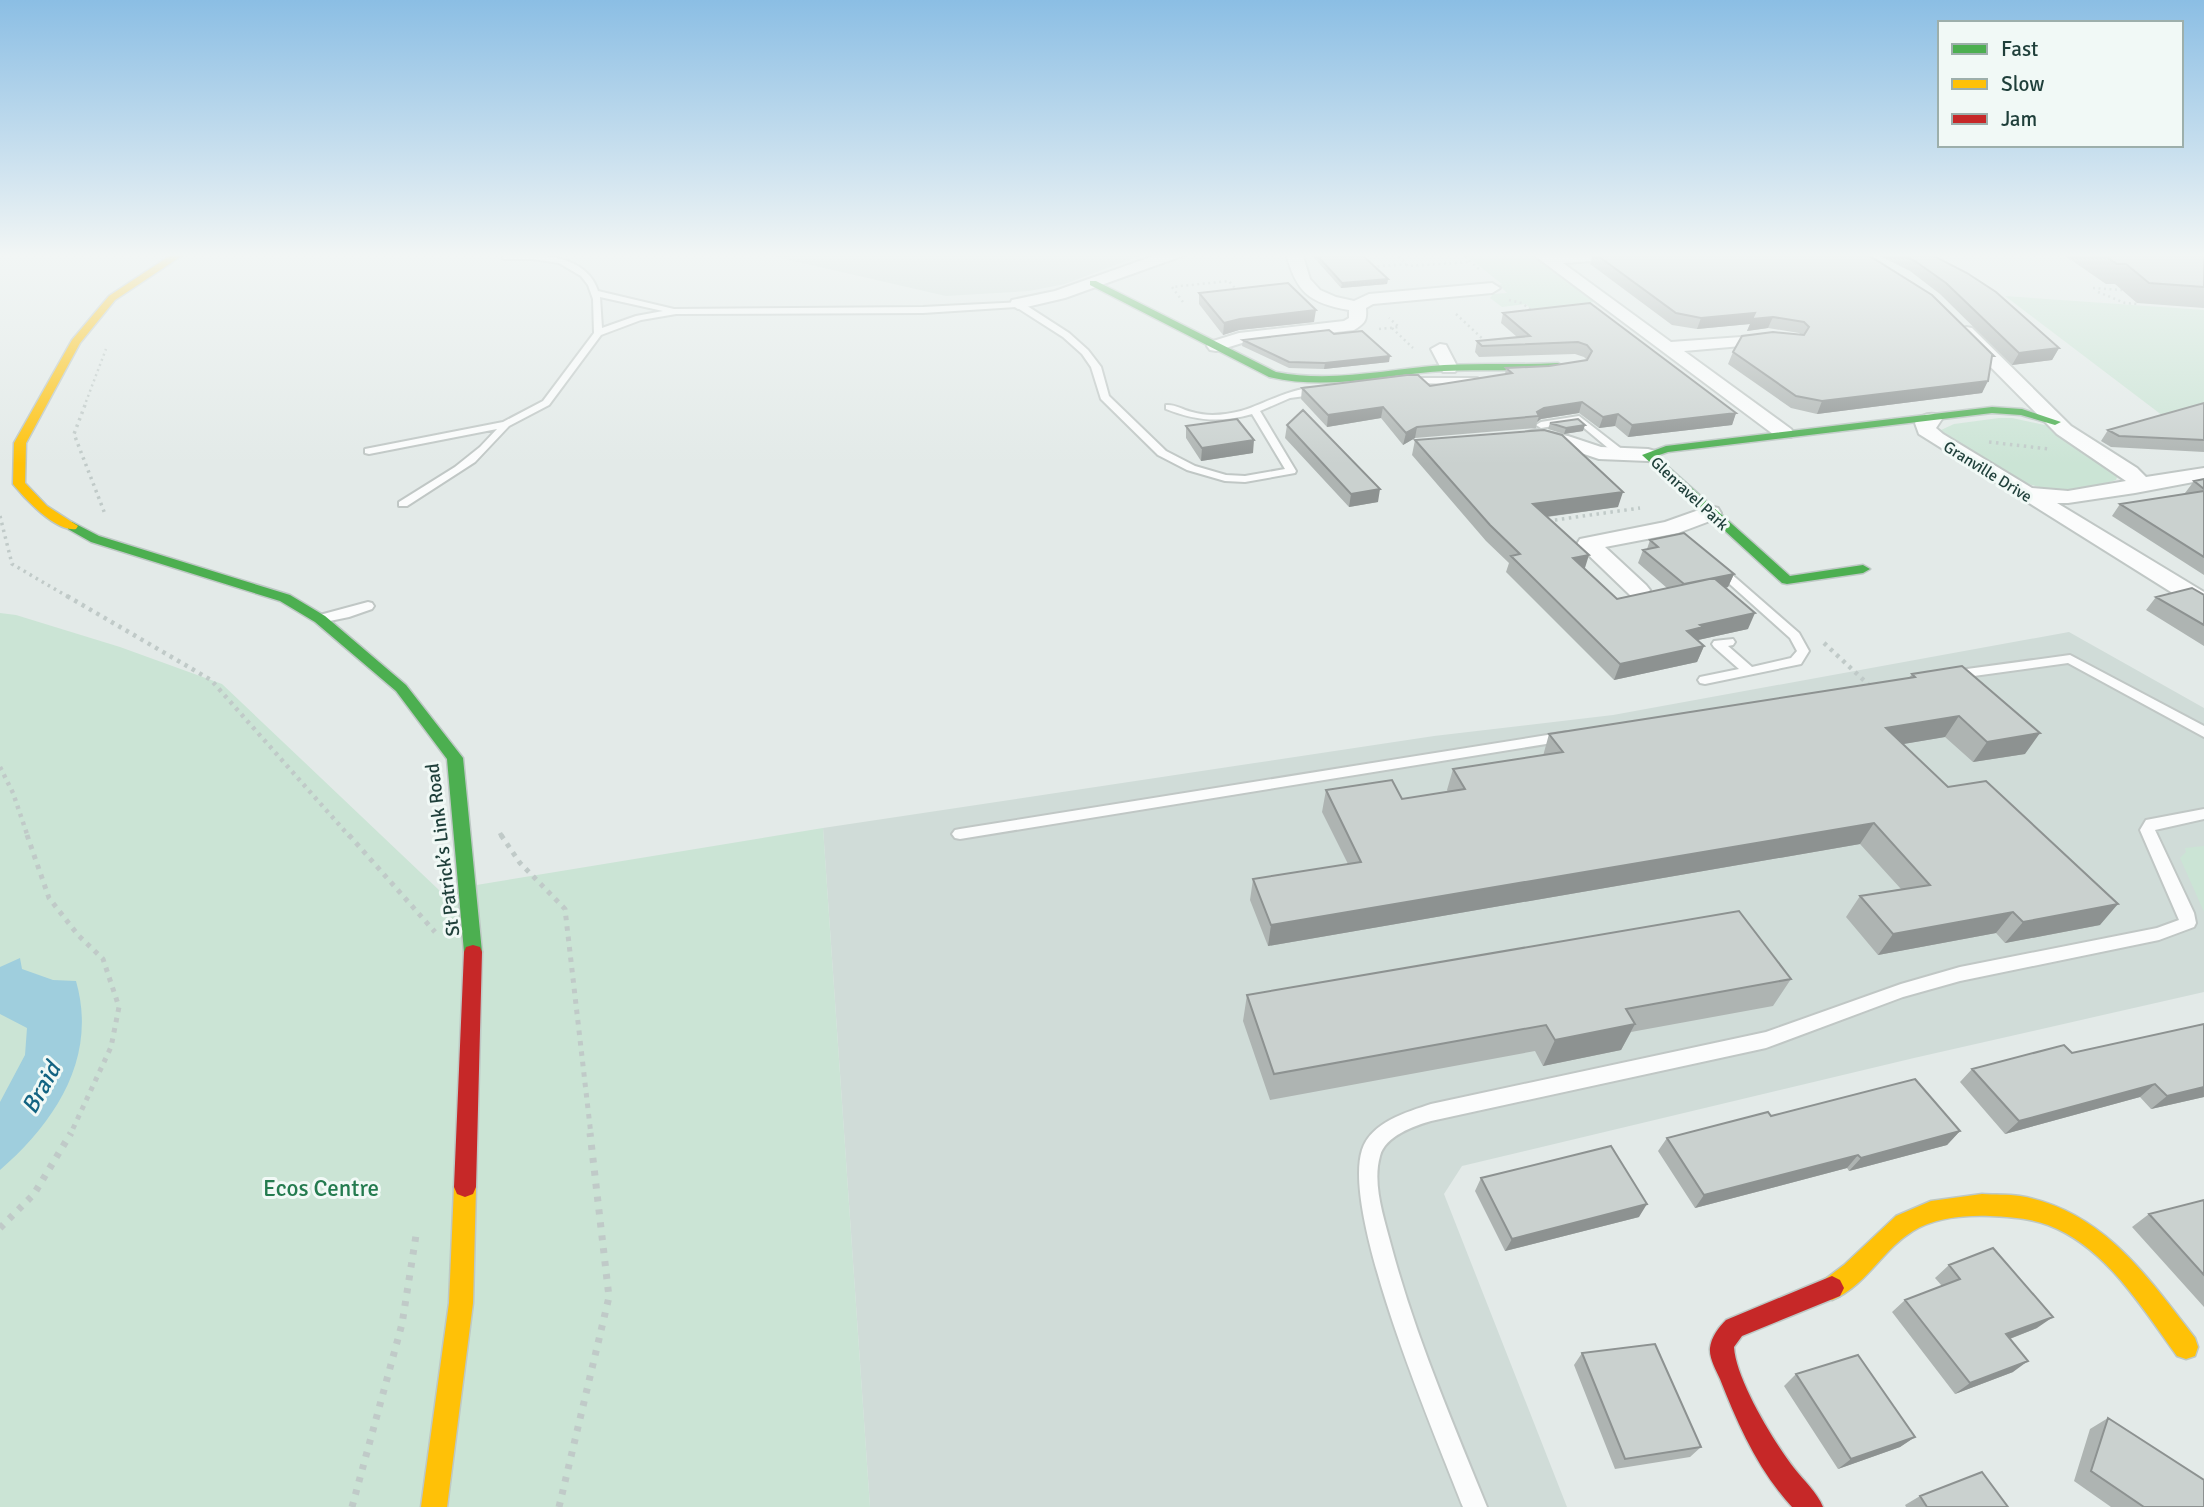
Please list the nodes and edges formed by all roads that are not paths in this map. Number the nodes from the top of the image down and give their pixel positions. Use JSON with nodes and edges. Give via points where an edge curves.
{"nodes":[{"id":1,"x":91,"y":323,"type":"edge"},
{"id":2,"x":597,"y":323,"type":"edge"},
{"id":3,"x":624,"y":323,"type":"edge"},
{"id":4,"x":1048,"y":323,"type":"edge"},
{"id":5,"x":1171,"y":323,"type":"edge"},
{"id":6,"x":1352,"y":323,"type":"edge"},
{"id":7,"x":1636,"y":323,"type":"edge"},
{"id":8,"x":1957,"y":323,"type":"edge"},
{"id":9,"x":598,"y":333,"type":"junction"},
{"id":10,"x":1793,"y":340,"type":"edge"},
{"id":11,"x":1216,"y":346,"type":"junction"},
{"id":12,"x":1669,"y":347,"type":"junction"},
{"id":13,"x":1440,"y":349,"type":"road end"},
{"id":14,"x":1574,"y":364,"type":"edge"},
{"id":15,"x":1449,"y":368,"type":"junction"},
{"id":16,"x":1482,"y":381,"type":"edge"},
{"id":17,"x":1169,"y":407,"type":"dead end"},
{"id":18,"x":1255,"y":410,"type":"junction"},
{"id":19,"x":1881,"y":421,"type":"joint"},
{"id":20,"x":2055,"y":422,"type":"junction"},
{"id":21,"x":506,"y":424,"type":"junction"},
{"id":22,"x":1929,"y":424,"type":"junction"},
{"id":23,"x":1541,"y":425,"type":"edge"},
{"id":24,"x":1784,"y":433,"type":"junction"},
{"id":25,"x":1513,"y":438,"type":"edge"},
{"id":26,"x":369,"y":451,"type":"dead end"},
{"id":27,"x":1648,"y":455,"type":"junction"},
{"id":28,"x":1624,"y":456,"type":"junction"},
{"id":29,"x":2204,"y":474,"type":"edge"},
{"id":30,"x":2135,"y":487,"type":"junction"},
{"id":31,"x":403,"y":505,"type":"dead end"},
{"id":32,"x":2066,"y":507,"type":"junction"},
{"id":33,"x":1710,"y":513,"type":"junction"},
{"id":34,"x":1702,"y":554,"type":"edge"},
{"id":35,"x":1863,"y":569,"type":"dead end"},
{"id":36,"x":1638,"y":590,"type":"dead end"},
{"id":37,"x":2204,"y":602,"type":"edge"},
{"id":38,"x":368,"y":606,"type":"dead end"},
{"id":39,"x":320,"y":619,"type":"junction"},
{"id":40,"x":1729,"y":642,"type":"dead end"},
{"id":41,"x":1749,"y":671,"type":"junction"},
{"id":42,"x":1934,"y":678,"type":"edge"},
{"id":43,"x":1705,"y":680,"type":"dead end"},
{"id":44,"x":2204,"y":732,"type":"edge"},
{"id":45,"x":1582,"y":734,"type":"edge"},
{"id":46,"x":2204,"y":814,"type":"edge"},
{"id":47,"x":960,"y":834,"type":"dead end"},
{"id":48,"x":2186,"y":1347,"type":"joint"},
{"id":49,"x":2204,"y":1367,"type":"edge"},
{"id":50,"x":434,"y":1507,"type":"edge"},
{"id":51,"x":1475,"y":1507,"type":"edge"},
{"id":52,"x":1810,"y":1507,"type":"edge"}],
"edges":[{"from":1,"to":39,"type":"street","name":"St Patrick’s Link Road","via":[[15,444],[19,484],[43,509],[95,539],[285,598]]},
{"from":2,"to":9,"type":"lane"},
{"from":3,"to":9,"type":"lane"},
{"from":4,"to":18,"type":"lane","via":[[1085,352],[1111,406],[1174,461],[1237,479],[1291,471]]},
{"from":5,"to":11,"type":"street"},
{"from":6,"to":11,"type":"street","via":[[1239,338]]},
{"from":7,"to":12,"type":"street"},
{"from":8,"to":20,"type":"street"},
{"from":9,"to":21,"type":"lane","via":[[546,403]]},
{"from":10,"to":12,"type":"street","via":[[1768,337]]},
{"from":11,"to":15,"type":"street","via":[[1295,380]]},
{"from":12,"to":24,"type":"street"},
{"from":13,"to":15,"type":"street"},
{"from":14,"to":15,"type":"street"},
{"from":16,"to":18,"type":"lane","via":[[1405,381],[1288,395]]},
{"from":17,"to":18,"type":"lane","via":[[1193,417],[1226,419]]},
{"from":19,"to":22,"type":"street","name":"Glenravel Park"},
{"from":19,"to":24,"type":"street","name":"Glenravel Park"},
{"from":20,"to":22,"type":"street","name":"Glenravel Park","via":[[2022,412],[1992,410]]},
{"from":20,"to":30,"type":"street","via":[[2130,472],[2138,481]]},
{"from":21,"to":26,"type":"lane"},
{"from":21,"to":31,"type":"lane","via":[[490,446],[456,473]]},
{"from":22,"to":32,"type":"street","name":"Granville Drive","via":[[2021,491]]},
{"from":23,"to":28,"type":"lane","via":[[1579,419]]},
{"from":24,"to":27,"type":"street","name":"Glenravel Park"},
{"from":25,"to":28,"type":"street","via":[[1541,436]]},
{"from":27,"to":28,"type":"street"},
{"from":27,"to":33,"type":"street","name":"Glenravel Park"},
{"from":29,"to":30,"type":"street"},
{"from":30,"to":32,"type":"street"},
{"from":32,"to":37,"type":"street","name":"Granville Drive"},
{"from":33,"to":35,"type":"street","name":"Glenravel Park","via":[[1787,580]]},
{"from":33,"to":36,"type":"street","via":[[1676,532],[1588,544]]},
{"from":34,"to":41,"type":"lane","via":[[1795,636],[1803,652],[1796,660]]},
{"from":38,"to":39,"type":"lane"},
{"from":39,"to":50,"type":"street","name":"St Patrick’s Link Road","via":[[401,688],[456,758],[474,950],[461,1303]]},
{"from":40,"to":41,"type":"lane","via":[[1718,644]]},
{"from":41,"to":43,"type":"lane"},
{"from":42,"to":44,"type":"lane","via":[[2070,659]]},
{"from":45,"to":47,"type":"lane"},
{"from":46,"to":51,"type":"lane","via":[[2151,824],[2147,830],[2186,913],[2188,923],[2178,927],[1960,974],[1766,1040],[1474,1102],[1390,1129],[1371,1152],[1367,1168],[1375,1232]]},
{"from":48,"to":49,"type":"lane"},
{"from":48,"to":52,"type":"street","via":[[2114,1256],[2057,1213],[2016,1204],[1980,1204],[1923,1214],[1886,1238],[1839,1284],[1734,1328],[1724,1339],[1726,1363],[1759,1440],[1788,1485]]}]}
